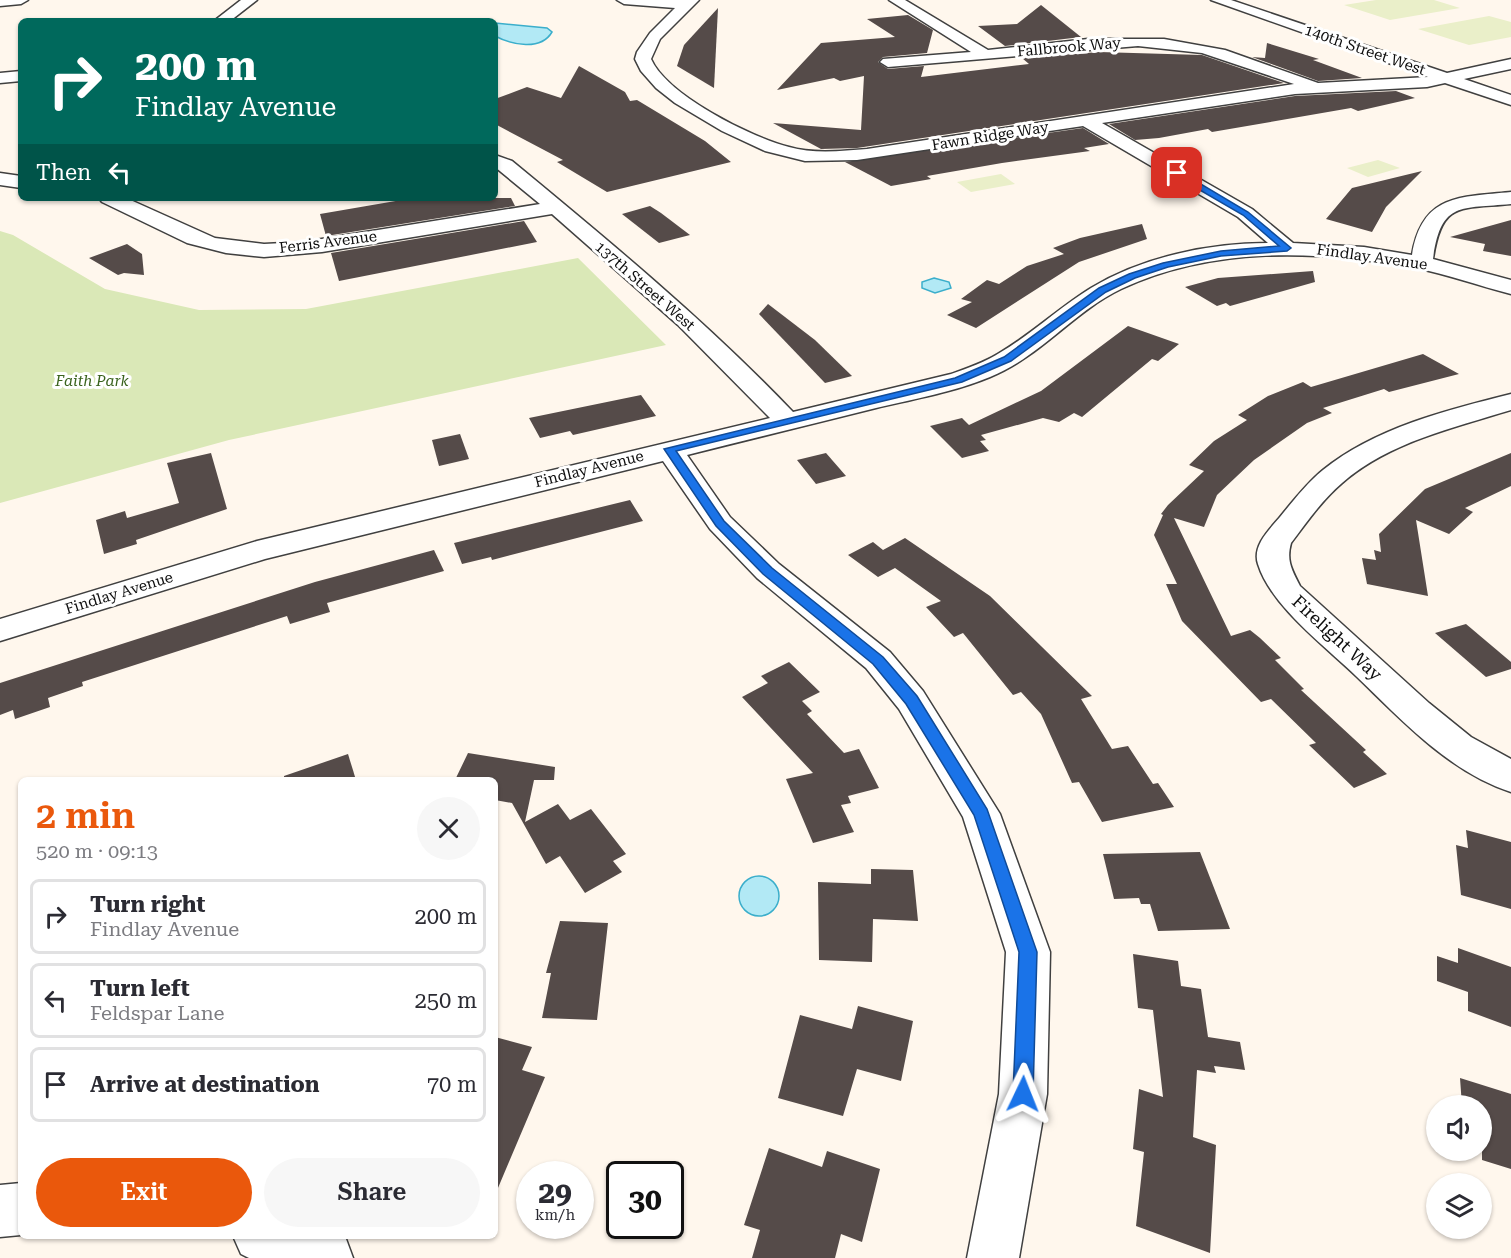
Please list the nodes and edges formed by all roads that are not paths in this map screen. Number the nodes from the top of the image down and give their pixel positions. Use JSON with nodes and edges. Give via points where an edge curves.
{"nodes":[{"id":1,"x":21,"y":0,"type":"edge"},
{"id":2,"x":250,"y":0,"type":"edge"},
{"id":3,"x":624,"y":0,"type":"edge"},
{"id":4,"x":896,"y":0,"type":"edge"},
{"id":5,"x":1218,"y":0,"type":"edge"},
{"id":6,"x":0,"y":2,"type":"edge"},
{"id":7,"x":689,"y":2,"type":"edge"},
{"id":8,"x":226,"y":18,"type":"edge"},
{"id":9,"x":1110,"y":28,"type":"dead end"},
{"id":10,"x":1120,"y":41,"type":"junction"},
{"id":11,"x":987,"y":56,"type":"junction"},
{"id":12,"x":888,"y":62,"type":"dead end"},
{"id":13,"x":1511,"y":64,"type":"edge"},
{"id":14,"x":18,"y":76,"type":"edge"},
{"id":15,"x":0,"y":78,"type":"edge"},
{"id":16,"x":1446,"y":78,"type":"junction"},
{"id":17,"x":1315,"y":87,"type":"junction"},
{"id":18,"x":1511,"y":99,"type":"edge"},
{"id":19,"x":1086,"y":121,"type":"junction"},
{"id":20,"x":498,"y":162,"type":"edge"},
{"id":21,"x":0,"y":179,"type":"edge"},
{"id":22,"x":18,"y":182,"type":"edge"},
{"id":23,"x":1511,"y":198,"type":"edge"},
{"id":24,"x":117,"y":201,"type":"edge"},
{"id":25,"x":556,"y":208,"type":"junction"},
{"id":26,"x":1287,"y":248,"type":"junction"},
{"id":27,"x":1422,"y":262,"type":"junction"},
{"id":28,"x":1511,"y":287,"type":"edge"},
{"id":29,"x":1511,"y":402,"type":"edge"},
{"id":30,"x":787,"y":421,"type":"junction"},
{"id":31,"x":669,"y":449,"type":"junction"},
{"id":32,"x":0,"y":630,"type":"edge"},
{"id":33,"x":1511,"y":777,"type":"edge"},
{"id":34,"x":18,"y":1209,"type":"edge"},
{"id":35,"x":0,"y":1211,"type":"edge"},
{"id":36,"x":268,"y":1239,"type":"edge"},
{"id":37,"x":327,"y":1258,"type":"edge"},
{"id":38,"x":993,"y":1258,"type":"edge"}],
"edges":[{"from":1,"to":6,"type":"street"},
{"from":2,"to":8,"type":"street"},
{"from":3,"to":7,"type":"street"},
{"from":4,"to":11,"type":"street"},
{"from":5,"to":16,"type":"street","name":"140th Street West"},
{"from":7,"to":19,"type":"street","name":"Fawn Ridge Way","via":[[648,44],[643,58],[647,72],[672,94],[773,149],[803,155],[851,156]]},
{"from":9,"to":10,"type":"street"},
{"from":10,"to":11,"type":"street","name":"Fallbrook Way"},
{"from":10,"to":17,"type":"street","name":"Fallbrook Way","via":[[1208,50]]},
{"from":11,"to":12,"type":"street","name":"Fallbrook Way"},
{"from":13,"to":16,"type":"street","name":"Fawn Ridge Way"},
{"from":14,"to":15,"type":"street"},
{"from":16,"to":17,"type":"street","name":"Fawn Ridge Way","via":[[1418,83]]},
{"from":16,"to":18,"type":"street","name":"140th Street West"},
{"from":17,"to":19,"type":"street","name":"Fawn Ridge Way"},
{"from":19,"to":26,"type":"street","via":[[1245,213]]},
{"from":20,"to":25,"type":"street","name":"137th Street West"},
{"from":21,"to":22,"type":"street"},
{"from":23,"to":27,"type":"street","via":[[1467,204],[1440,213],[1429,226]]},
{"from":24,"to":25,"type":"street","name":"Ferris Avenue","via":[[137,208],[183,237],[226,248],[267,250],[312,247]]},
{"from":25,"to":30,"type":"street","name":"137th Street West","via":[[737,365]]},
{"from":26,"to":27,"type":"street","name":"Findlay Avenue"},
{"from":26,"to":30,"type":"street","name":"Findlay Avenue","via":[[1221,253],[1143,272],[1103,290],[992,367],[959,380]]},
{"from":27,"to":28,"type":"street","name":"Findlay Avenue"},
{"from":29,"to":33,"type":"street","name":"Firelight Way","via":[[1412,432],[1362,456],[1306,502],[1276,541],[1272,555],[1288,592],[1399,696],[1458,747]]},
{"from":30,"to":31,"type":"street","name":"Findlay Avenue"},
{"from":31,"to":32,"type":"street","name":"Findlay Avenue","via":[[257,551]]},
{"from":31,"to":38,"type":"street","via":[[720,523],[768,571],[878,660],[911,700],[981,814],[1028,952],[1023,1094]]},
{"from":34,"to":35,"type":"street"},
{"from":36,"to":37,"type":"street"}]}
